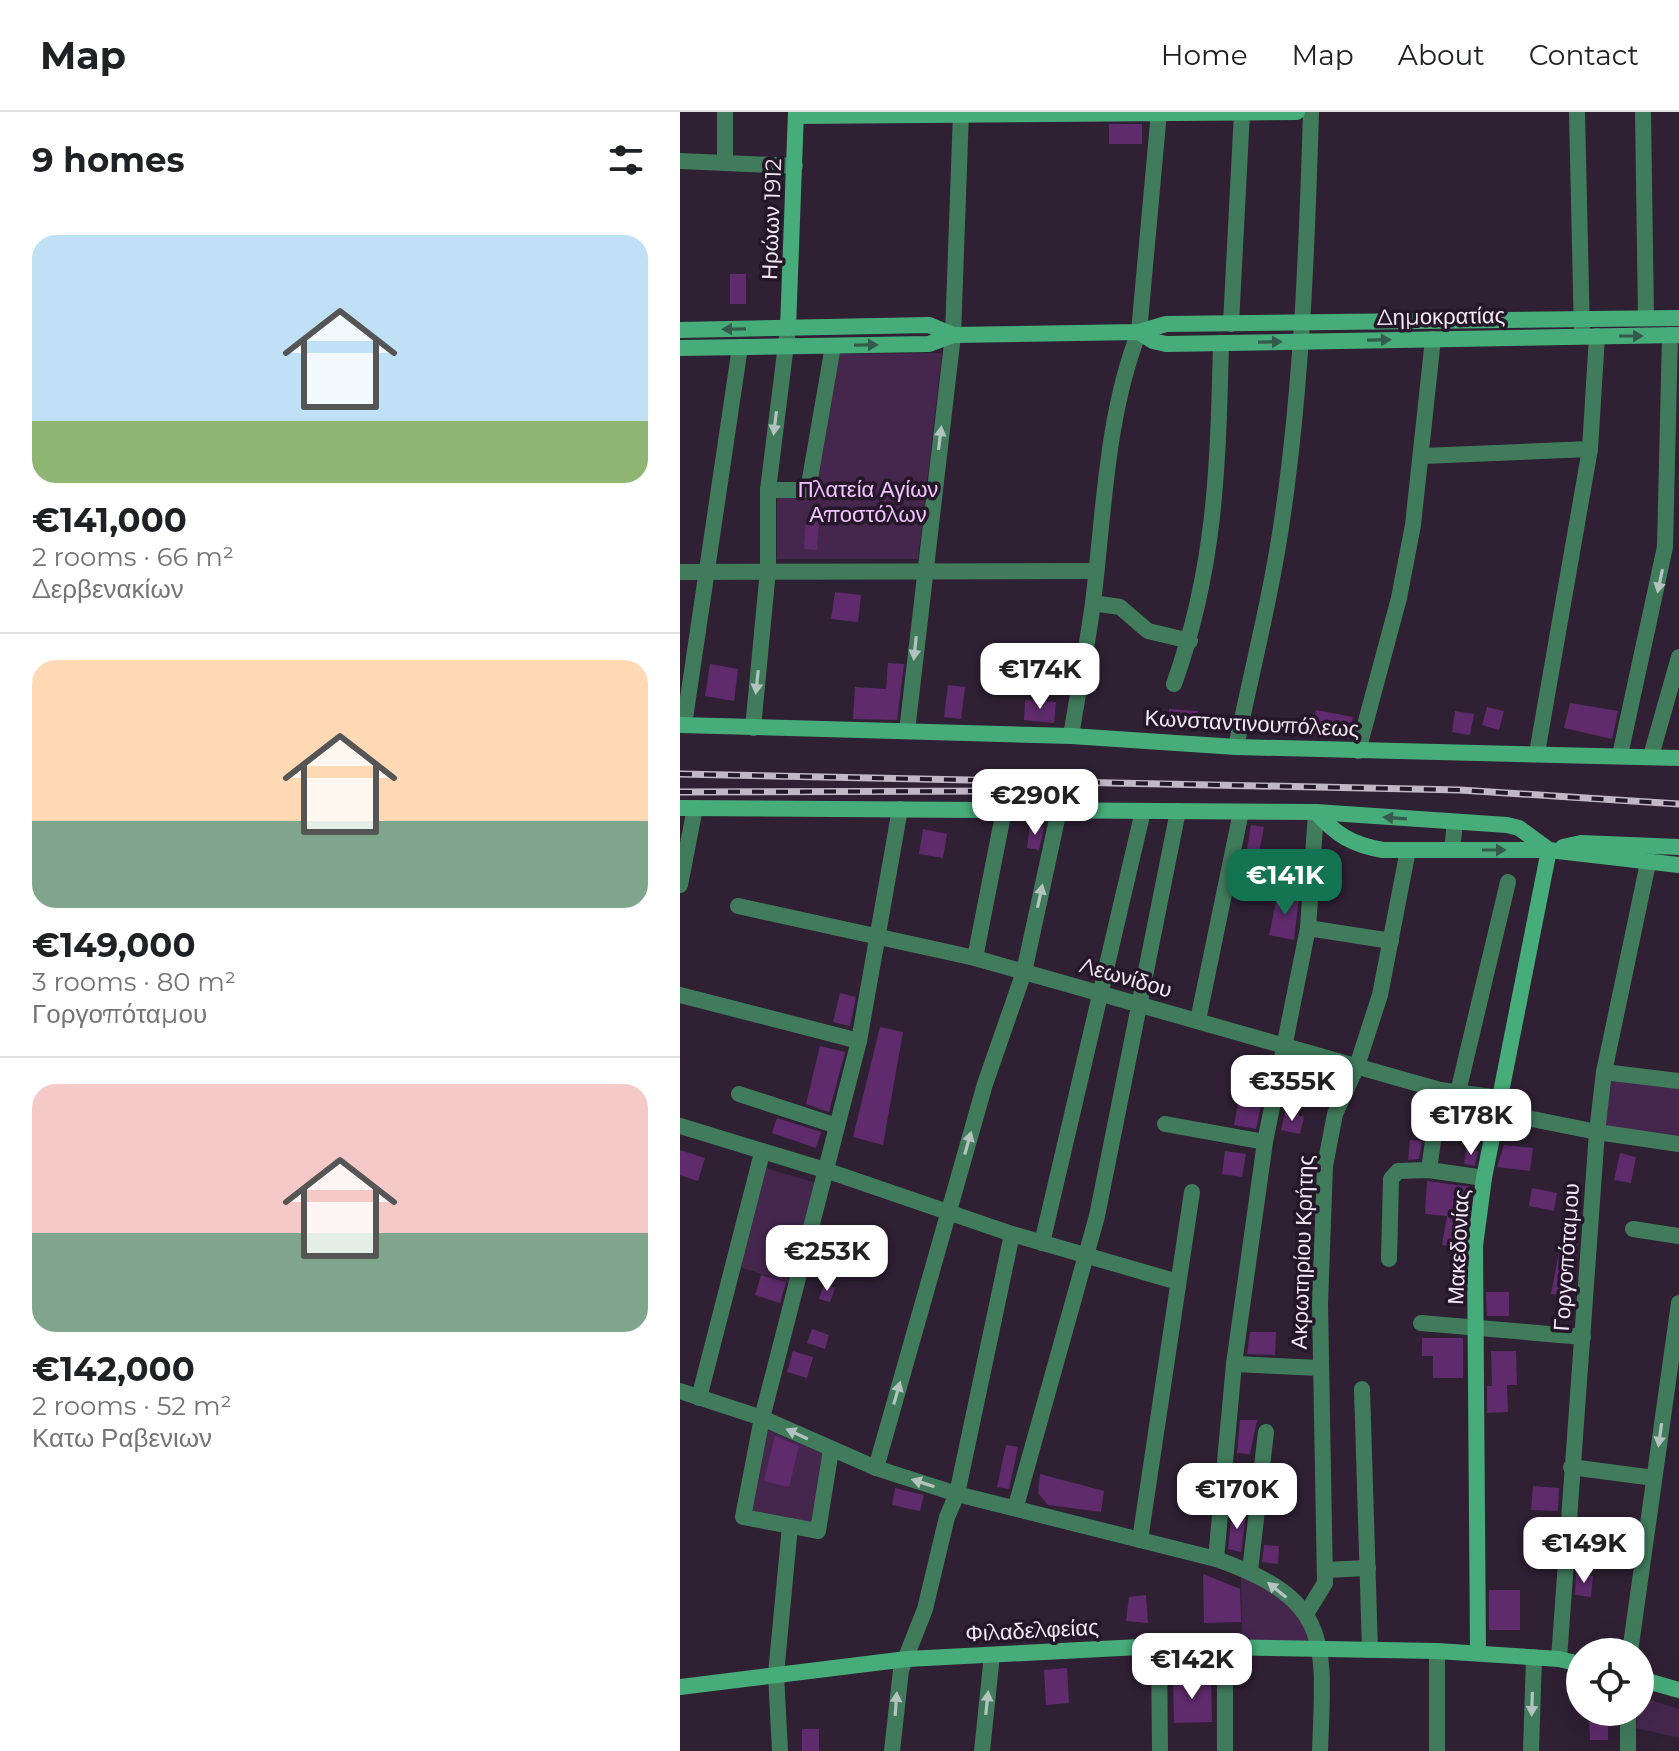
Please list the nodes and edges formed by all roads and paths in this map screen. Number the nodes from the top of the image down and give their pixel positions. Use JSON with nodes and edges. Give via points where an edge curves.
{"nodes":[{"id":1,"x":725,"y":112,"type":"edge"},
{"id":2,"x":1242,"y":112,"type":"edge"},
{"id":3,"x":1297,"y":112,"type":"edge"},
{"id":4,"x":1311,"y":112,"type":"edge"},
{"id":5,"x":1577,"y":112,"type":"edge"},
{"id":6,"x":1643,"y":112,"type":"edge"},
{"id":7,"x":1159,"y":113,"type":"edge"},
{"id":8,"x":796,"y":114,"type":"edge"},
{"id":9,"x":961,"y":114,"type":"edge"},
{"id":10,"x":680,"y":161,"type":"edge"},
{"id":11,"x":725,"y":162,"type":"junction"},
{"id":12,"x":795,"y":166,"type":"junction"},
{"id":13,"x":1646,"y":318,"type":"junction"},
{"id":14,"x":1679,"y":318,"type":"edge"},
{"id":15,"x":1302,"y":323,"type":"junction"},
{"id":16,"x":1231,"y":324,"type":"junction"},
{"id":17,"x":788,"y":328,"type":"junction"},
{"id":18,"x":680,"y":330,"type":"edge"},
{"id":19,"x":1587,"y":331,"type":"junction"},
{"id":20,"x":1139,"y":332,"type":"junction"},
{"id":21,"x":953,"y":335,"type":"junction"},
{"id":22,"x":1674,"y":335,"type":"edge"},
{"id":23,"x":1433,"y":339,"type":"junction"},
{"id":24,"x":1301,"y":341,"type":"junction"},
{"id":25,"x":1221,"y":343,"type":"junction"},
{"id":26,"x":788,"y":346,"type":"junction"},
{"id":27,"x":833,"y":346,"type":"junction"},
{"id":28,"x":740,"y":347,"type":"junction"},
{"id":29,"x":680,"y":348,"type":"edge"},
{"id":30,"x":1674,"y":445,"type":"edge"},
{"id":31,"x":1590,"y":449,"type":"junction"},
{"id":32,"x":1423,"y":456,"type":"junction"},
{"id":33,"x":768,"y":490,"type":"junction"},
{"id":34,"x":768,"y":570,"type":"junction"},
{"id":35,"x":923,"y":571,"type":"junction"},
{"id":36,"x":1095,"y":571,"type":"junction"},
{"id":37,"x":680,"y":572,"type":"edge"},
{"id":38,"x":709,"y":572,"type":"junction"},
{"id":39,"x":1093,"y":603,"type":"junction"},
{"id":40,"x":1190,"y":641,"type":"junction"},
{"id":41,"x":1679,"y":657,"type":"edge"},
{"id":42,"x":1174,"y":684,"type":"dead end"},
{"id":43,"x":682,"y":725,"type":"edge"},
{"id":44,"x":753,"y":728,"type":"junction"},
{"id":45,"x":907,"y":731,"type":"junction"},
{"id":46,"x":1071,"y":736,"type":"junction"},
{"id":47,"x":1236,"y":747,"type":"junction"},
{"id":48,"x":1358,"y":751,"type":"junction"},
{"id":49,"x":1537,"y":753,"type":"junction"},
{"id":50,"x":1620,"y":755,"type":"junction"},
{"id":51,"x":1651,"y":756,"type":"junction"},
{"id":52,"x":1679,"y":758,"type":"edge"},
{"id":53,"x":688,"y":808,"type":"edge"},
{"id":54,"x":900,"y":809,"type":"junction"},
{"id":55,"x":1004,"y":810,"type":"junction"},
{"id":56,"x":1059,"y":810,"type":"junction"},
{"id":57,"x":1143,"y":811,"type":"junction"},
{"id":58,"x":1178,"y":811,"type":"junction"},
{"id":59,"x":1241,"y":812,"type":"junction"},
{"id":60,"x":1316,"y":812,"type":"junction"},
{"id":61,"x":1455,"y":822,"type":"junction"},
{"id":62,"x":1679,"y":847,"type":"edge"},
{"id":63,"x":1408,"y":850,"type":"junction"},
{"id":64,"x":1452,"y":850,"type":"junction"},
{"id":65,"x":1549,"y":850,"type":"junction"},
{"id":66,"x":1648,"y":863,"type":"junction"},
{"id":67,"x":1679,"y":865,"type":"edge"},
{"id":68,"x":1508,"y":882,"type":"dead end"},
{"id":69,"x":680,"y":885,"type":"edge"},
{"id":70,"x":738,"y":906,"type":"dead end"},
{"id":71,"x":1308,"y":928,"type":"junction"},
{"id":72,"x":878,"y":936,"type":"junction"},
{"id":73,"x":1391,"y":941,"type":"junction"},
{"id":74,"x":975,"y":958,"type":"junction"},
{"id":75,"x":1024,"y":972,"type":"junction"},
{"id":76,"x":1102,"y":993,"type":"junction"},
{"id":77,"x":680,"y":995,"type":"edge"},
{"id":78,"x":1139,"y":1004,"type":"junction"},
{"id":79,"x":1198,"y":1020,"type":"junction"},
{"id":80,"x":859,"y":1041,"type":"junction"},
{"id":81,"x":1285,"y":1045,"type":"junction"},
{"id":82,"x":1357,"y":1066,"type":"junction"},
{"id":83,"x":1604,"y":1072,"type":"junction"},
{"id":84,"x":1679,"y":1081,"type":"edge"},
{"id":85,"x":1440,"y":1090,"type":"junction"},
{"id":86,"x":1458,"y":1092,"type":"junction"},
{"id":87,"x":739,"y":1094,"type":"dead end"},
{"id":88,"x":1499,"y":1105,"type":"junction"},
{"id":89,"x":1165,"y":1124,"type":"dead end"},
{"id":90,"x":680,"y":1126,"type":"edge"},
{"id":91,"x":837,"y":1126,"type":"junction"},
{"id":92,"x":1597,"y":1132,"type":"junction"},
{"id":93,"x":1265,"y":1142,"type":"junction"},
{"id":94,"x":1679,"y":1144,"type":"edge"},
{"id":95,"x":762,"y":1153,"type":"junction"},
{"id":96,"x":1429,"y":1170,"type":"junction"},
{"id":97,"x":828,"y":1171,"type":"junction"},
{"id":98,"x":1484,"y":1178,"type":"junction"},
{"id":99,"x":1192,"y":1192,"type":"dead end"},
{"id":100,"x":948,"y":1213,"type":"junction"},
{"id":101,"x":1633,"y":1229,"type":"dead end"},
{"id":102,"x":1012,"y":1234,"type":"junction"},
{"id":103,"x":1679,"y":1236,"type":"edge"},
{"id":104,"x":1042,"y":1243,"type":"junction"},
{"id":105,"x":1083,"y":1256,"type":"junction"},
{"id":106,"x":1389,"y":1259,"type":"dead end"},
{"id":107,"x":1178,"y":1282,"type":"junction"},
{"id":108,"x":1679,"y":1303,"type":"edge"},
{"id":109,"x":1421,"y":1323,"type":"dead end"},
{"id":110,"x":1476,"y":1328,"type":"junction"},
{"id":111,"x":1583,"y":1337,"type":"junction"},
{"id":112,"x":1234,"y":1364,"type":"junction"},
{"id":113,"x":1320,"y":1368,"type":"junction"},
{"id":114,"x":1362,"y":1389,"type":"dead end"},
{"id":115,"x":680,"y":1391,"type":"edge"},
{"id":116,"x":699,"y":1398,"type":"junction"},
{"id":117,"x":762,"y":1418,"type":"junction"},
{"id":118,"x":1266,"y":1432,"type":"dead end"},
{"id":119,"x":831,"y":1450,"type":"junction"},
{"id":120,"x":1571,"y":1467,"type":"junction"},
{"id":121,"x":876,"y":1468,"type":"junction"},
{"id":122,"x":1654,"y":1478,"type":"junction"},
{"id":123,"x":957,"y":1494,"type":"junction"},
{"id":124,"x":1016,"y":1506,"type":"junction"},
{"id":125,"x":790,"y":1526,"type":"junction"},
{"id":126,"x":1140,"y":1540,"type":"junction"},
{"id":127,"x":1216,"y":1559,"type":"junction"},
{"id":128,"x":1368,"y":1568,"type":"junction"},
{"id":129,"x":1325,"y":1570,"type":"junction"},
{"id":130,"x":1250,"y":1571,"type":"junction"},
{"id":131,"x":1306,"y":1614,"type":"junction"},
{"id":132,"x":1632,"y":1638,"type":"edge"},
{"id":133,"x":1159,"y":1646,"type":"junction"},
{"id":134,"x":1225,"y":1647,"type":"junction"},
{"id":135,"x":1322,"y":1650,"type":"junction"},
{"id":136,"x":1370,"y":1650,"type":"junction"},
{"id":137,"x":1437,"y":1651,"type":"junction"},
{"id":138,"x":1478,"y":1653,"type":"junction"},
{"id":139,"x":992,"y":1655,"type":"junction"},
{"id":140,"x":1534,"y":1657,"type":"junction"},
{"id":141,"x":907,"y":1659,"type":"junction"},
{"id":142,"x":1559,"y":1659,"type":"junction"},
{"id":143,"x":1566,"y":1661,"type":"edge"},
{"id":144,"x":776,"y":1674,"type":"junction"},
{"id":145,"x":1654,"y":1683,"type":"edge"},
{"id":146,"x":680,"y":1687,"type":"edge"},
{"id":147,"x":1679,"y":1690,"type":"edge"},
{"id":148,"x":1628,"y":1726,"type":"edge"},
{"id":149,"x":780,"y":1751,"type":"edge"},
{"id":150,"x":892,"y":1751,"type":"edge"},
{"id":151,"x":982,"y":1751,"type":"edge"},
{"id":152,"x":1160,"y":1751,"type":"edge"},
{"id":153,"x":1225,"y":1751,"type":"edge"},
{"id":154,"x":1320,"y":1751,"type":"edge"},
{"id":155,"x":1437,"y":1751,"type":"edge"},
{"id":156,"x":1531,"y":1751,"type":"edge"},
{"id":157,"x":1628,"y":1751,"type":"edge"}],
"edges":[{"from":1,"to":11,"type":"street"},
{"from":2,"to":3,"type":"street"},
{"from":2,"to":7,"type":"street"},
{"from":2,"to":16,"type":"street"},
{"from":4,"to":15,"type":"street"},
{"from":5,"to":19,"type":"street"},
{"from":6,"to":13,"type":"street"},
{"from":7,"to":9,"type":"street"},
{"from":7,"to":20,"type":"street"},
{"from":8,"to":9,"type":"street"},
{"from":8,"to":12,"type":"street","name":"Ηρώων 1912"},
{"from":9,"to":21,"type":"street"},
{"from":10,"to":11,"type":"street"},
{"from":11,"to":12,"type":"street"},
{"from":12,"to":17,"type":"street","name":"Ηρώων 1912"},
{"from":13,"to":14,"type":"street","name":"Δημοκρατίας"},
{"from":13,"to":19,"type":"street","name":"Δημοκρατίας"},
{"from":15,"to":16,"type":"street","name":"Δημοκρατίας"},
{"from":15,"to":19,"type":"street","name":"Δημοκρατίας"},
{"from":15,"to":24,"type":"street"},
{"from":16,"to":20,"type":"street","name":"Δημοκρατίας","via":[[1166,324]]},
{"from":17,"to":18,"type":"street","name":"Δημοκρατίας","one_way":true},
{"from":17,"to":21,"type":"street","name":"Δημοκρατίας","via":[[929,325]]},
{"from":17,"to":26,"type":"street"},
{"from":19,"to":22,"type":"street","name":"Δημοκρατίας","one_way":true},
{"from":19,"to":23,"type":"street","name":"Δημοκρατίας"},
{"from":19,"to":31,"type":"street"},
{"from":20,"to":21,"type":"street","name":"Δημοκρατίας"},
{"from":20,"to":25,"type":"street","name":"Δημοκρατίας","via":[[1166,344]]},
{"from":20,"to":36,"type":"street","via":[[1126,364]]},
{"from":27,"to":21,"type":"street","name":"Δημοκρατίας","one_way":true,"via":[[929,344]]},
{"from":35,"to":21,"type":"street","one_way":true},
{"from":22,"to":30,"type":"street"},
{"from":24,"to":23,"type":"street","name":"Δημοκρατίας","one_way":true},
{"from":23,"to":32,"type":"street"},
{"from":25,"to":24,"type":"street","name":"Δημοκρατίας","one_way":true},
{"from":24,"to":47,"type":"street","via":[[1278,549]]},
{"from":25,"to":40,"type":"street","via":[[1215,516]]},
{"from":26,"to":27,"type":"street","name":"Δημοκρατίας"},
{"from":26,"to":28,"type":"street","name":"Δημοκρατίας"},
{"from":26,"to":33,"type":"street","one_way":true},
{"from":27,"to":33,"type":"street","via":[[808,490]]},
{"from":28,"to":29,"type":"street","name":"Δημοκρατίας"},
{"from":28,"to":38,"type":"street"},
{"from":30,"to":50,"type":"street","one_way":true,"via":[[1661,575]]},
{"from":31,"to":32,"type":"street"},
{"from":31,"to":49,"type":"street"},
{"from":32,"to":48,"type":"street","via":[[1399,598]]},
{"from":33,"to":34,"type":"street"},
{"from":34,"to":35,"type":"street"},
{"from":34,"to":38,"type":"street"},
{"from":34,"to":44,"type":"street","one_way":true},
{"from":35,"to":36,"type":"street"},
{"from":35,"to":45,"type":"street","one_way":true},
{"from":36,"to":39,"type":"street"},
{"from":37,"to":38,"type":"street"},
{"from":38,"to":43,"type":"street"},
{"from":39,"to":40,"type":"street","via":[[1120,607],[1148,631]]},
{"from":39,"to":46,"type":"street"},
{"from":40,"to":42,"type":"street"},
{"from":41,"to":51,"type":"street"},
{"from":43,"to":44,"type":"street","name":"Κωνσταντινουπόλεως"},
{"from":44,"to":45,"type":"street","name":"Κωνσταντινουπόλεως"},
{"from":45,"to":46,"type":"street","name":"Κωνσταντινουπόλεως"},
{"from":46,"to":47,"type":"street","name":"Κωνσταντινουπόλεως"},
{"from":47,"to":48,"type":"street","name":"Κωνσταντινουπόλεως"},
{"from":48,"to":49,"type":"street","name":"Κωνσταντινουπόλεως"},
{"from":49,"to":50,"type":"street","name":"Κωνσταντινουπόλεως"},
{"from":50,"to":51,"type":"street","name":"Κωνσταντινουπόλεως"},
{"from":51,"to":52,"type":"street","name":"Κωνσταντινουπόλεως"},
{"from":53,"to":54,"type":"street"},
{"from":53,"to":69,"type":"street"},
{"from":54,"to":55,"type":"street"},
{"from":54,"to":72,"type":"street"},
{"from":55,"to":56,"type":"street"},
{"from":55,"to":74,"type":"street"},
{"from":56,"to":57,"type":"street"},
{"from":75,"to":56,"type":"street","one_way":true},
{"from":57,"to":58,"type":"street"},
{"from":57,"to":76,"type":"street"},
{"from":58,"to":59,"type":"street"},
{"from":58,"to":78,"type":"street"},
{"from":59,"to":60,"type":"street"},
{"from":59,"to":79,"type":"street"},
{"from":61,"to":60,"type":"street","one_way":true},
{"from":60,"to":63,"type":"street","via":[[1348,841]]},
{"from":60,"to":71,"type":"street"},
{"from":61,"to":64,"type":"street"},
{"from":61,"to":65,"type":"street","via":[[1519,828]]},
{"from":62,"to":65,"type":"street","via":[[1581,843]]},
{"from":63,"to":64,"type":"street"},
{"from":63,"to":73,"type":"street","name":"Ακρωτηρίου Κρήτης"},
{"from":64,"to":65,"type":"street","one_way":true},
{"from":65,"to":66,"type":"street"},
{"from":65,"to":88,"type":"street","name":"Μακεδονίας"},
{"from":66,"to":67,"type":"street"},
{"from":66,"to":83,"type":"street","name":"Γοργοπόταμου"},
{"from":68,"to":86,"type":"street"},
{"from":70,"to":72,"type":"street","name":"Λεωνίδου"},
{"from":71,"to":73,"type":"street"},
{"from":71,"to":81,"type":"street"},
{"from":72,"to":74,"type":"street","name":"Λεωνίδου"},
{"from":72,"to":80,"type":"street"},
{"from":73,"to":82,"type":"street","name":"Ακρωτηρίου Κρήτης"},
{"from":74,"to":75,"type":"street","name":"Λεωνίδου"},
{"from":75,"to":76,"type":"street","name":"Λεωνίδου"},
{"from":100,"to":75,"type":"street","one_way":true},
{"from":76,"to":78,"type":"street","name":"Λεωνίδου"},
{"from":76,"to":104,"type":"street"},
{"from":77,"to":80,"type":"street"},
{"from":78,"to":79,"type":"street","name":"Λεωνίδου"},
{"from":78,"to":105,"type":"street","via":[[1097,1216]]},
{"from":79,"to":81,"type":"street","name":"Λεωνίδου"},
{"from":80,"to":91,"type":"street"},
{"from":81,"to":82,"type":"street","name":"Λεωνίδου"},
{"from":81,"to":93,"type":"street"},
{"from":82,"to":85,"type":"street","name":"Λεωνίδου"},
{"from":82,"to":113,"type":"street","name":"Ακρωτηρίου Κρήτης","via":[[1335,1114],[1325,1166]]},
{"from":83,"to":84,"type":"street"},
{"from":83,"to":92,"type":"street","name":"Γοργοπόταμου"},
{"from":85,"to":86,"type":"street","name":"Λεωνίδου"},
{"from":85,"to":96,"type":"street"},
{"from":86,"to":88,"type":"street","name":"Λεωνίδου"},
{"from":87,"to":91,"type":"street"},
{"from":88,"to":92,"type":"street","name":"Λεωνίδου"},
{"from":88,"to":98,"type":"street","name":"Μακεδονίας"},
{"from":89,"to":93,"type":"street"},
{"from":90,"to":95,"type":"street"},
{"from":91,"to":97,"type":"street"},
{"from":92,"to":94,"type":"street","name":"Λεωνίδου"},
{"from":92,"to":111,"type":"street","name":"Γοργοπόταμου"},
{"from":93,"to":112,"type":"street"},
{"from":95,"to":97,"type":"street"},
{"from":95,"to":116,"type":"street"},
{"from":96,"to":98,"type":"street"},
{"from":96,"to":106,"type":"street","via":[[1398,1171],[1391,1179]]},
{"from":97,"to":100,"type":"street"},
{"from":97,"to":117,"type":"street"},
{"from":98,"to":110,"type":"street","name":"Μακεδονίας","via":[[1475,1246]]},
{"from":99,"to":107,"type":"street"},
{"from":100,"to":102,"type":"street"},
{"from":121,"to":100,"type":"street","one_way":true},
{"from":101,"to":103,"type":"street"},
{"from":102,"to":104,"type":"street"},
{"from":102,"to":123,"type":"street"},
{"from":104,"to":105,"type":"street"},
{"from":105,"to":107,"type":"street"},
{"from":105,"to":124,"type":"street"},
{"from":107,"to":126,"type":"street"},
{"from":108,"to":122,"type":"street","one_way":true},
{"from":109,"to":110,"type":"street"},
{"from":110,"to":111,"type":"street"},
{"from":110,"to":138,"type":"street","name":"Μακεδονίας"},
{"from":111,"to":120,"type":"street","name":"Γοργοπόταμου"},
{"from":112,"to":113,"type":"street"},
{"from":112,"to":127,"type":"street"},
{"from":113,"to":129,"type":"street","name":"Ακρωτηρίου Κρήτης"},
{"from":114,"to":128,"type":"street"},
{"from":115,"to":116,"type":"street"},
{"from":116,"to":117,"type":"street"},
{"from":119,"to":117,"type":"street","one_way":true},
{"from":117,"to":125,"type":"street","via":[[743,1517]]},
{"from":118,"to":130,"type":"street"},
{"from":119,"to":121,"type":"street"},
{"from":119,"to":125,"type":"street","via":[[818,1531]]},
{"from":120,"to":122,"type":"street"},
{"from":120,"to":142,"type":"street","name":"Γοργοπόταμου"},
{"from":123,"to":121,"type":"street","one_way":true},
{"from":122,"to":132,"type":"street"},
{"from":123,"to":124,"type":"street"},
{"from":123,"to":141,"type":"street"},
{"from":124,"to":126,"type":"street"},
{"from":125,"to":144,"type":"street"},
{"from":126,"to":127,"type":"street"},
{"from":127,"to":130,"type":"street"},
{"from":128,"to":129,"type":"street"},
{"from":128,"to":136,"type":"street"},
{"from":129,"to":131,"type":"street","name":"Ακρωτηρίου Κρήτης","via":[[1322,1591]]},
{"from":131,"to":130,"type":"street","one_way":true},
{"from":131,"to":135,"type":"street"},
{"from":133,"to":134,"type":"street","name":"Φιλαδελφείας"},
{"from":133,"to":139,"type":"street","name":"Φιλαδελφείας"},
{"from":133,"to":152,"type":"street"},
{"from":134,"to":135,"type":"street","name":"Φιλαδελφείας"},
{"from":134,"to":153,"type":"street"},
{"from":135,"to":136,"type":"street","name":"Φιλαδελφείας"},
{"from":135,"to":154,"type":"street"},
{"from":136,"to":137,"type":"street","name":"Φιλαδελφείας"},
{"from":137,"to":138,"type":"street","name":"Φιλαδελφείας"},
{"from":137,"to":155,"type":"street"},
{"from":138,"to":140,"type":"street","name":"Φιλαδελφείας"},
{"from":139,"to":141,"type":"street","name":"Φιλαδελφείας"},
{"from":151,"to":139,"type":"street","one_way":true},
{"from":140,"to":142,"type":"street","name":"Φιλαδελφείας"},
{"from":140,"to":156,"type":"street","one_way":true},
{"from":141,"to":144,"type":"street","name":"Φιλαδελφείας"},
{"from":150,"to":141,"type":"street","one_way":true,"via":[[897,1689]]},
{"from":142,"to":143,"type":"street","name":"Φιλαδελφείας"},
{"from":144,"to":146,"type":"street","name":"Φιλαδελφείας"},
{"from":144,"to":149,"type":"street"},
{"from":145,"to":147,"type":"street"},
{"from":148,"to":157,"type":"street"}]}
